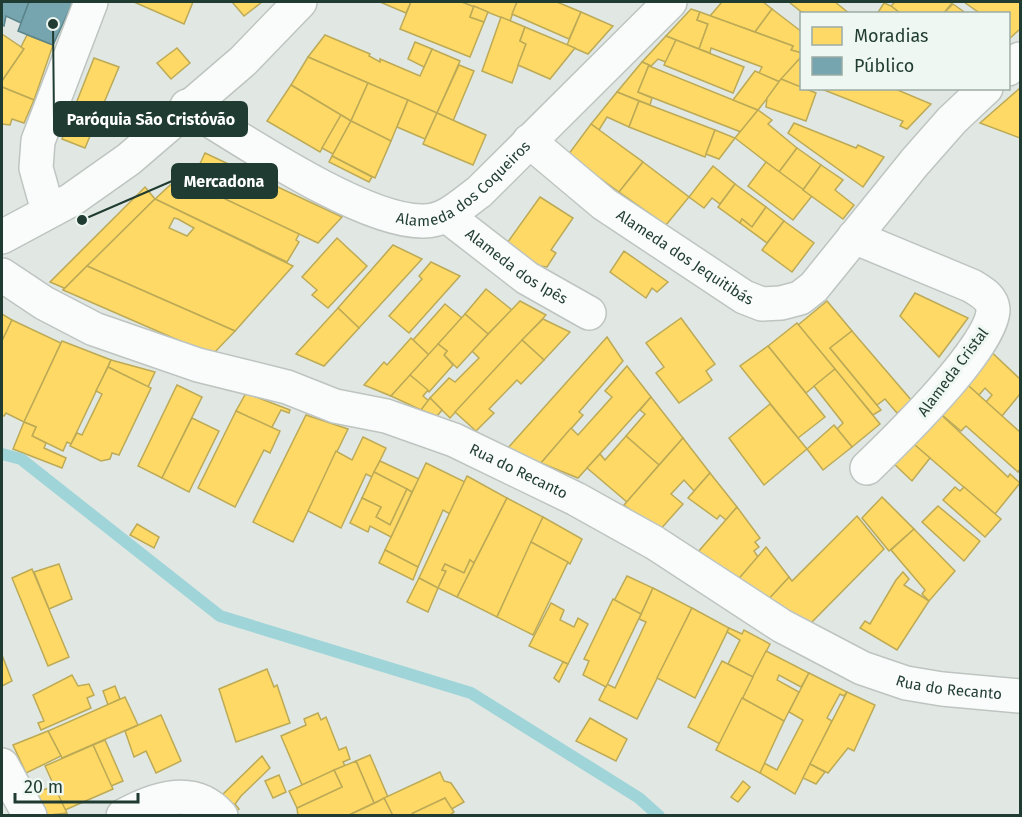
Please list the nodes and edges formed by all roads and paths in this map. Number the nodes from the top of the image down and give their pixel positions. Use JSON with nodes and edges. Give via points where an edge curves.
{"nodes":[{"id":1,"x":91,"y":2,"type":"edge"},
{"id":2,"x":300,"y":2,"type":"edge"},
{"id":3,"x":670,"y":2,"type":"edge"},
{"id":4,"x":984,"y":90,"type":"edge"},
{"id":5,"x":188,"y":106,"type":"junction"},
{"id":6,"x":529,"y":141,"type":"junction"},
{"id":7,"x":48,"y":211,"type":"junction"},
{"id":8,"x":447,"y":216,"type":"junction"},
{"id":9,"x":2,"y":237,"type":"edge"},
{"id":10,"x":854,"y":237,"type":"junction"},
{"id":11,"x":2,"y":275,"type":"edge"},
{"id":12,"x":589,"y":313,"type":"dead end"},
{"id":13,"x":867,"y":468,"type":"dead end"},
{"id":14,"x":1020,"y":696,"type":"edge"},
{"id":15,"x":2,"y":765,"type":"edge"},
{"id":16,"x":30,"y":816,"type":"edge"},
{"id":17,"x":123,"y":816,"type":"edge"},
{"id":18,"x":221,"y":816,"type":"edge"}],
"edges":[{"from":1,"to":7,"type":"street","via":[[38,141],[36,168]]},
{"from":2,"to":5,"type":"street","via":[[243,61]]},
{"from":3,"to":6,"type":"street","name":"Alameda dos Coqueiros"},
{"from":4,"to":10,"type":"street","name":"Alameda dos Jequitibás","via":[[952,120]]},
{"from":5,"to":7,"type":"street","via":[[129,159],[71,200]]},
{"from":5,"to":8,"type":"street","name":"Alameda dos Coqueiros","via":[[360,206],[398,218],[424,221]]},
{"from":6,"to":8,"type":"street","name":"Alameda dos Coqueiros","via":[[479,192]]},
{"from":6,"to":10,"type":"street","name":"Alameda dos Jequitibás","via":[[604,204],[716,281],[762,304],[800,298],[830,270]]},
{"from":7,"to":9,"type":"street"},
{"from":8,"to":12,"type":"street","name":"Alameda dos Ipês","via":[[518,272]]},
{"from":10,"to":13,"type":"street","name":"Alameda Cristal","via":[[972,286],[987,296],[993,306],[992,321],[982,338],[935,399]]},
{"from":11,"to":14,"type":"street","name":"Rua do Recanto","via":[[94,329],[198,365],[386,416],[454,440],[655,543],[782,626],[862,668],[942,689]]},
{"from":15,"to":16,"type":"street"},
{"from":17,"to":18,"type":"street","via":[[144,805],[177,796],[202,800]]}]}
